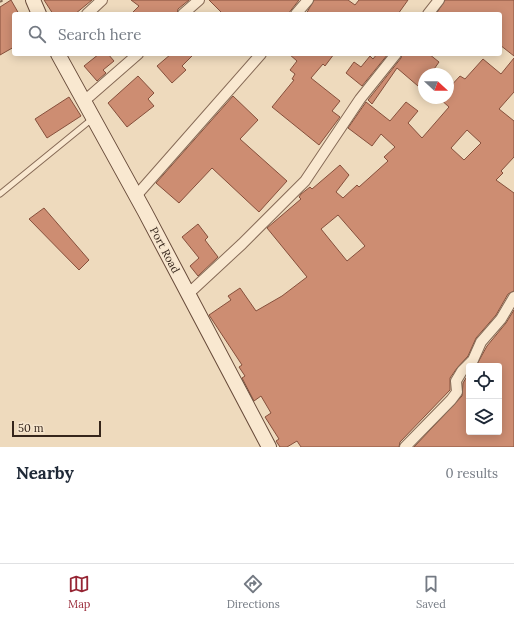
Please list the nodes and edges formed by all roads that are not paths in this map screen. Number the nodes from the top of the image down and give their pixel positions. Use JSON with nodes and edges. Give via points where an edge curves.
{"nodes":[{"id":1,"x":33,"y":0,"type":"edge"},
{"id":2,"x":102,"y":0,"type":"edge"},
{"id":3,"x":199,"y":0,"type":"edge"},
{"id":4,"x":308,"y":0,"type":"edge"},
{"id":5,"x":439,"y":0,"type":"edge"},
{"id":6,"x":38,"y":12,"type":"edge"},
{"id":7,"x":89,"y":12,"type":"edge"},
{"id":8,"x":185,"y":12,"type":"edge"},
{"id":9,"x":298,"y":12,"type":"edge"},
{"id":10,"x":430,"y":12,"type":"edge"},
{"id":11,"x":59,"y":56,"type":"edge"},
{"id":12,"x":136,"y":56,"type":"edge"},
{"id":13,"x":259,"y":56,"type":"edge"},
{"id":14,"x":394,"y":56,"type":"edge"},
{"id":15,"x":84,"y":102,"type":"junction"},
{"id":16,"x":93,"y":118,"type":"junction"},
{"id":17,"x":0,"y":194,"type":"edge"},
{"id":18,"x":136,"y":196,"type":"junction"},
{"id":19,"x":188,"y":294,"type":"junction"},
{"id":20,"x":514,"y":297,"type":"edge"},
{"id":21,"x":269,"y":447,"type":"edge"},
{"id":22,"x":405,"y":447,"type":"edge"}],
"edges":[{"from":1,"to":6,"type":"main road"},
{"from":2,"to":7,"type":"street"},
{"from":3,"to":8,"type":"street"},
{"from":4,"to":9,"type":"street"},
{"from":5,"to":10,"type":"street"},
{"from":11,"to":15,"type":"main road","name":"Port Road"},
{"from":12,"to":15,"type":"street"},
{"from":13,"to":18,"type":"street"},
{"from":14,"to":19,"type":"street","via":[[360,99],[305,180]]},
{"from":15,"to":16,"type":"main road","name":"Port Road"},
{"from":16,"to":17,"type":"lane"},
{"from":16,"to":18,"type":"main road","name":"Port Road"},
{"from":18,"to":19,"type":"main road","name":"Port Road"},
{"from":19,"to":21,"type":"main road","name":"Port Road"},
{"from":20,"to":22,"type":"street","via":[[501,319],[481,342],[473,360],[456,381],[457,392]]}]}
